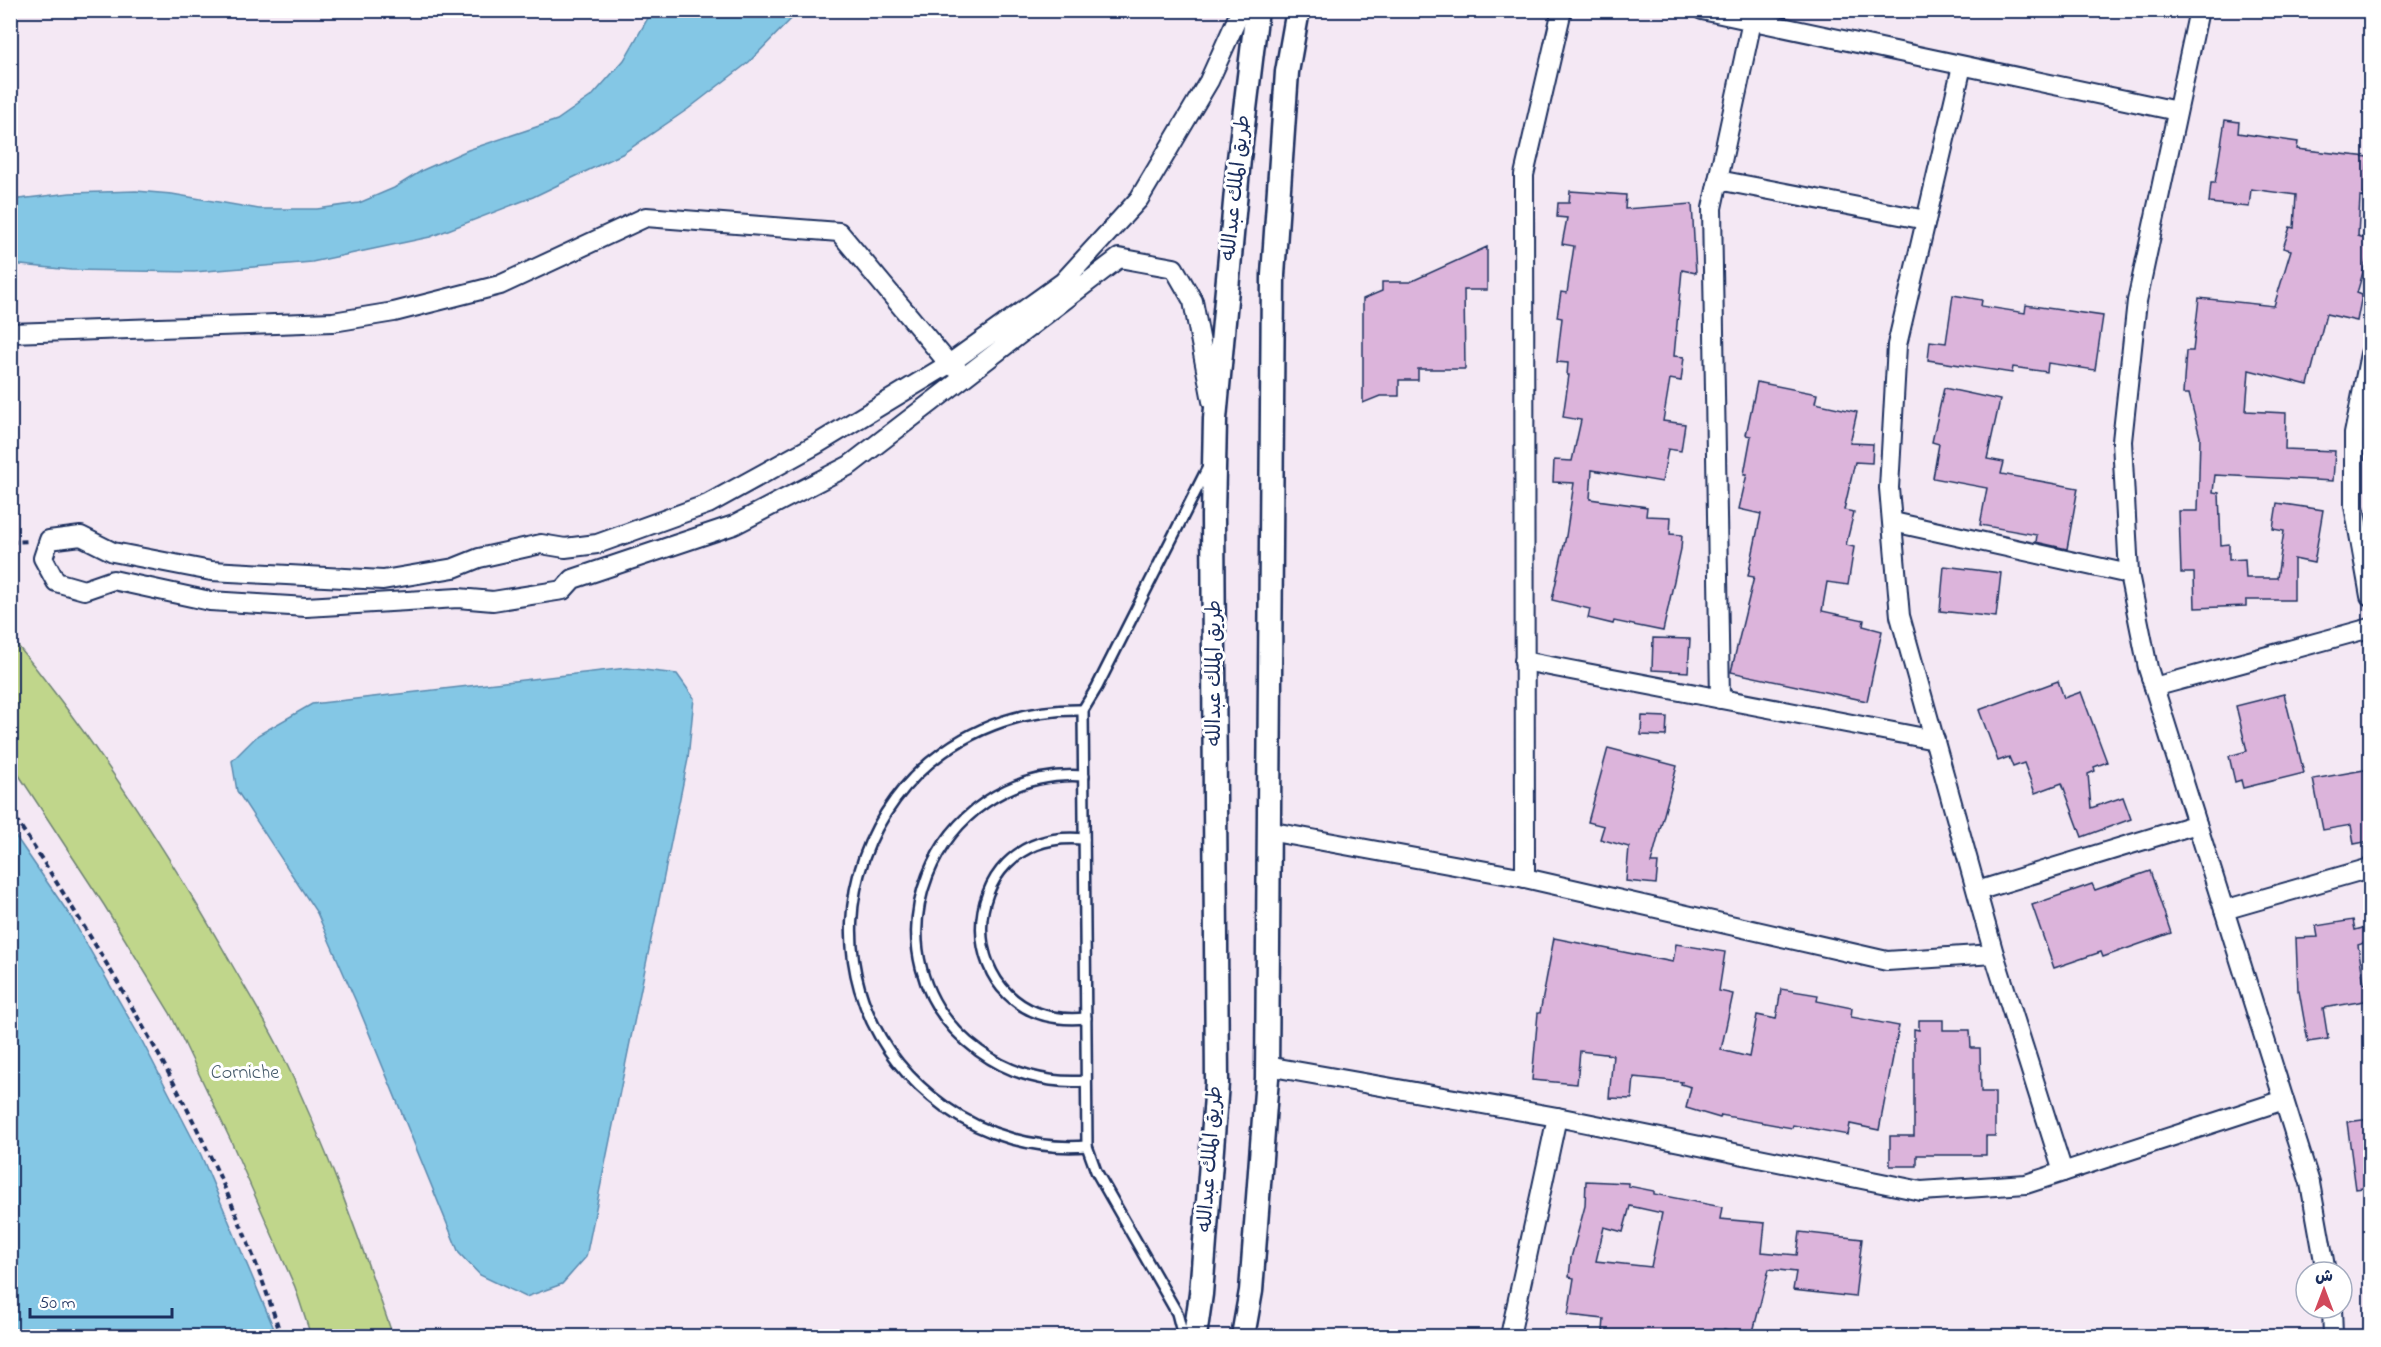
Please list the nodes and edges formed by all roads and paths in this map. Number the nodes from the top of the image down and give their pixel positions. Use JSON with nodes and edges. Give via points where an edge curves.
{"nodes":[{"id":1,"x":1240,"y":10,"type":"edge"},
{"id":2,"x":1257,"y":10,"type":"edge"},
{"id":3,"x":1298,"y":10,"type":"edge"},
{"id":4,"x":1562,"y":10,"type":"edge"},
{"id":5,"x":1702,"y":10,"type":"edge"},
{"id":6,"x":2199,"y":10,"type":"edge"},
{"id":7,"x":1752,"y":21,"type":"junction"},
{"id":8,"x":1962,"y":66,"type":"junction"},
{"id":9,"x":2177,"y":111,"type":"junction"},
{"id":10,"x":1718,"y":180,"type":"junction"},
{"id":11,"x":1926,"y":220,"type":"junction"},
{"id":12,"x":10,"y":333,"type":"edge"},
{"id":13,"x":965,"y":352,"type":"junction"},
{"id":14,"x":2370,"y":354,"type":"edge"},
{"id":15,"x":949,"y":364,"type":"junction"},
{"id":16,"x":968,"y":376,"type":"junction"},
{"id":17,"x":1215,"y":419,"type":"junction"},
{"id":18,"x":1215,"y":454,"type":"junction"},
{"id":19,"x":1893,"y":522,"type":"junction"},
{"id":20,"x":565,"y":548,"type":"junction"},
{"id":21,"x":113,"y":552,"type":"junction"},
{"id":22,"x":2129,"y":574,"type":"junction"},
{"id":23,"x":573,"y":579,"type":"junction"},
{"id":24,"x":113,"y":580,"type":"junction"},
{"id":25,"x":2370,"y":596,"type":"edge"},
{"id":26,"x":2370,"y":628,"type":"edge"},
{"id":27,"x":1524,"y":660,"type":"junction"},
{"id":28,"x":2154,"y":687,"type":"junction"},
{"id":29,"x":1720,"y":699,"type":"junction"},
{"id":30,"x":1083,"y":710,"type":"junction"},
{"id":31,"x":1935,"y":740,"type":"junction"},
{"id":32,"x":1084,"y":776,"type":"junction"},
{"id":33,"x":10,"y":810,"type":"edge"},
{"id":34,"x":2197,"y":824,"type":"junction"},
{"id":35,"x":1268,"y":831,"type":"junction"},
{"id":36,"x":1084,"y":838,"type":"junction"},
{"id":37,"x":2370,"y":868,"type":"edge"},
{"id":38,"x":1525,"y":878,"type":"junction"},
{"id":39,"x":1977,"y":891,"type":"junction"},
{"id":40,"x":2224,"y":910,"type":"junction"},
{"id":41,"x":1994,"y":954,"type":"junction"},
{"id":42,"x":1086,"y":1018,"type":"junction"},
{"id":43,"x":1267,"y":1066,"type":"junction"},
{"id":44,"x":1086,"y":1081,"type":"junction"},
{"id":45,"x":2284,"y":1100,"type":"junction"},
{"id":46,"x":1557,"y":1117,"type":"junction"},
{"id":47,"x":1087,"y":1146,"type":"junction"},
{"id":48,"x":2063,"y":1172,"type":"junction"},
{"id":49,"x":2324,"y":1260,"type":"edge"},
{"id":50,"x":2332,"y":1320,"type":"edge"},
{"id":51,"x":280,"y":1336,"type":"edge"},
{"id":52,"x":1183,"y":1336,"type":"edge"},
{"id":53,"x":1195,"y":1336,"type":"edge"},
{"id":54,"x":1243,"y":1336,"type":"edge"},
{"id":55,"x":1510,"y":1336,"type":"edge"},
{"id":56,"x":2333,"y":1336,"type":"edge"}],
"edges":[{"from":1,"to":13,"type":"street","via":[[1209,81],[1139,200],[1064,282]]},
{"from":2,"to":17,"type":"street","name":"طريق الملك عبدالله"},
{"from":3,"to":35,"type":"street","name":"طريق الملك عبدالله","via":[[1287,72],[1273,275]]},
{"from":4,"to":27,"type":"street","via":[[1524,175]]},
{"from":5,"to":7,"type":"street"},
{"from":6,"to":9,"type":"street"},
{"from":7,"to":8,"type":"street"},
{"from":7,"to":10,"type":"street"},
{"from":8,"to":9,"type":"street"},
{"from":8,"to":11,"type":"street"},
{"from":9,"to":22,"type":"street","via":[[2137,301],[2122,441]]},
{"from":10,"to":11,"type":"street"},
{"from":10,"to":29,"type":"street","via":[[1712,208]]},
{"from":11,"to":19,"type":"street","via":[[1897,345],[1889,488]]},
{"from":12,"to":15,"type":"street","via":[[333,322],[394,312],[500,285],[646,217],[839,232]]},
{"from":13,"to":15,"type":"street"},
{"from":13,"to":16,"type":"street"},
{"from":14,"to":25,"type":"street","via":[[2354,434],[2354,506]]},
{"from":15,"to":16,"type":"street"},
{"from":15,"to":20,"type":"street","via":[[818,444],[708,504],[597,544]]},
{"from":16,"to":17,"type":"street","via":[[1119,258],[1174,268],[1193,301]]},
{"from":16,"to":23,"type":"street","via":[[850,465],[734,525]]},
{"from":17,"to":18,"type":"street","name":"طريق الملك عبدالله"},
{"from":18,"to":30,"type":"lane"},
{"from":18,"to":53,"type":"street","name":"طريق الملك عبدالله","via":[[1217,1083]]},
{"from":19,"to":22,"type":"street"},
{"from":19,"to":31,"type":"street","via":[[1900,616]]},
{"from":20,"to":21,"type":"street","via":[[541,544],[454,568],[383,580],[211,571]]},
{"from":20,"to":23,"type":"street"},
{"from":21,"to":24,"type":"street"},
{"from":21,"to":24,"type":"street","via":[[81,536],[49,540],[43,558],[56,582],[84,590]]},
{"from":22,"to":28,"type":"street"},
{"from":23,"to":24,"type":"street","via":[[563,590],[493,601],[458,598],[306,607],[210,601]]},
{"from":26,"to":28,"type":"street"},
{"from":27,"to":29,"type":"street"},
{"from":27,"to":38,"type":"street"},
{"from":28,"to":34,"type":"street"},
{"from":29,"to":31,"type":"street"},
{"from":30,"to":32,"type":"lane"},
{"from":30,"to":47,"type":"lane","via":[[1006,720],[977,731],[925,765],[903,788],[870,840],[855,890],[851,931],[861,993],[872,1022],[907,1074],[929,1095],[955,1114],[1012,1139],[1042,1145]]},
{"from":31,"to":39,"type":"street"},
{"from":32,"to":36,"type":"lane"},
{"from":32,"to":44,"type":"lane","via":[[1026,782],[986,800],[969,814],[947,838],[930,867],[922,887],[917,930],[924,974],[932,994],[942,1013],[972,1046],[989,1059],[1029,1076],[1051,1081]]},
{"from":33,"to":51,"type":"path","via":[[132,1007],[207,1146],[265,1287]]},
{"from":34,"to":39,"type":"street"},
{"from":34,"to":40,"type":"street"},
{"from":35,"to":38,"type":"street"},
{"from":35,"to":43,"type":"street","name":"طريق الملك عبدالله"},
{"from":36,"to":42,"type":"lane"},
{"from":36,"to":42,"type":"lane","via":[[1044,841],[1010,861],[987,892],[980,930],[988,968],[1012,998],[1046,1016]]},
{"from":37,"to":40,"type":"street"},
{"from":38,"to":41,"type":"street","via":[[1887,961]]},
{"from":39,"to":41,"type":"street"},
{"from":40,"to":45,"type":"street"},
{"from":41,"to":48,"type":"street"},
{"from":42,"to":44,"type":"lane"},
{"from":43,"to":46,"type":"street"},
{"from":43,"to":54,"type":"street","name":"طريق الملك عبدالله","via":[[1251,1291]]},
{"from":44,"to":47,"type":"lane"},
{"from":45,"to":48,"type":"street"},
{"from":45,"to":49,"type":"street","via":[[2310,1183]]},
{"from":46,"to":48,"type":"street","via":[[1921,1191],[2026,1184]]},
{"from":46,"to":55,"type":"street"},
{"from":47,"to":52,"type":"lane","via":[[1096,1171],[1177,1313]]},
{"from":50,"to":56,"type":"street"}]}
